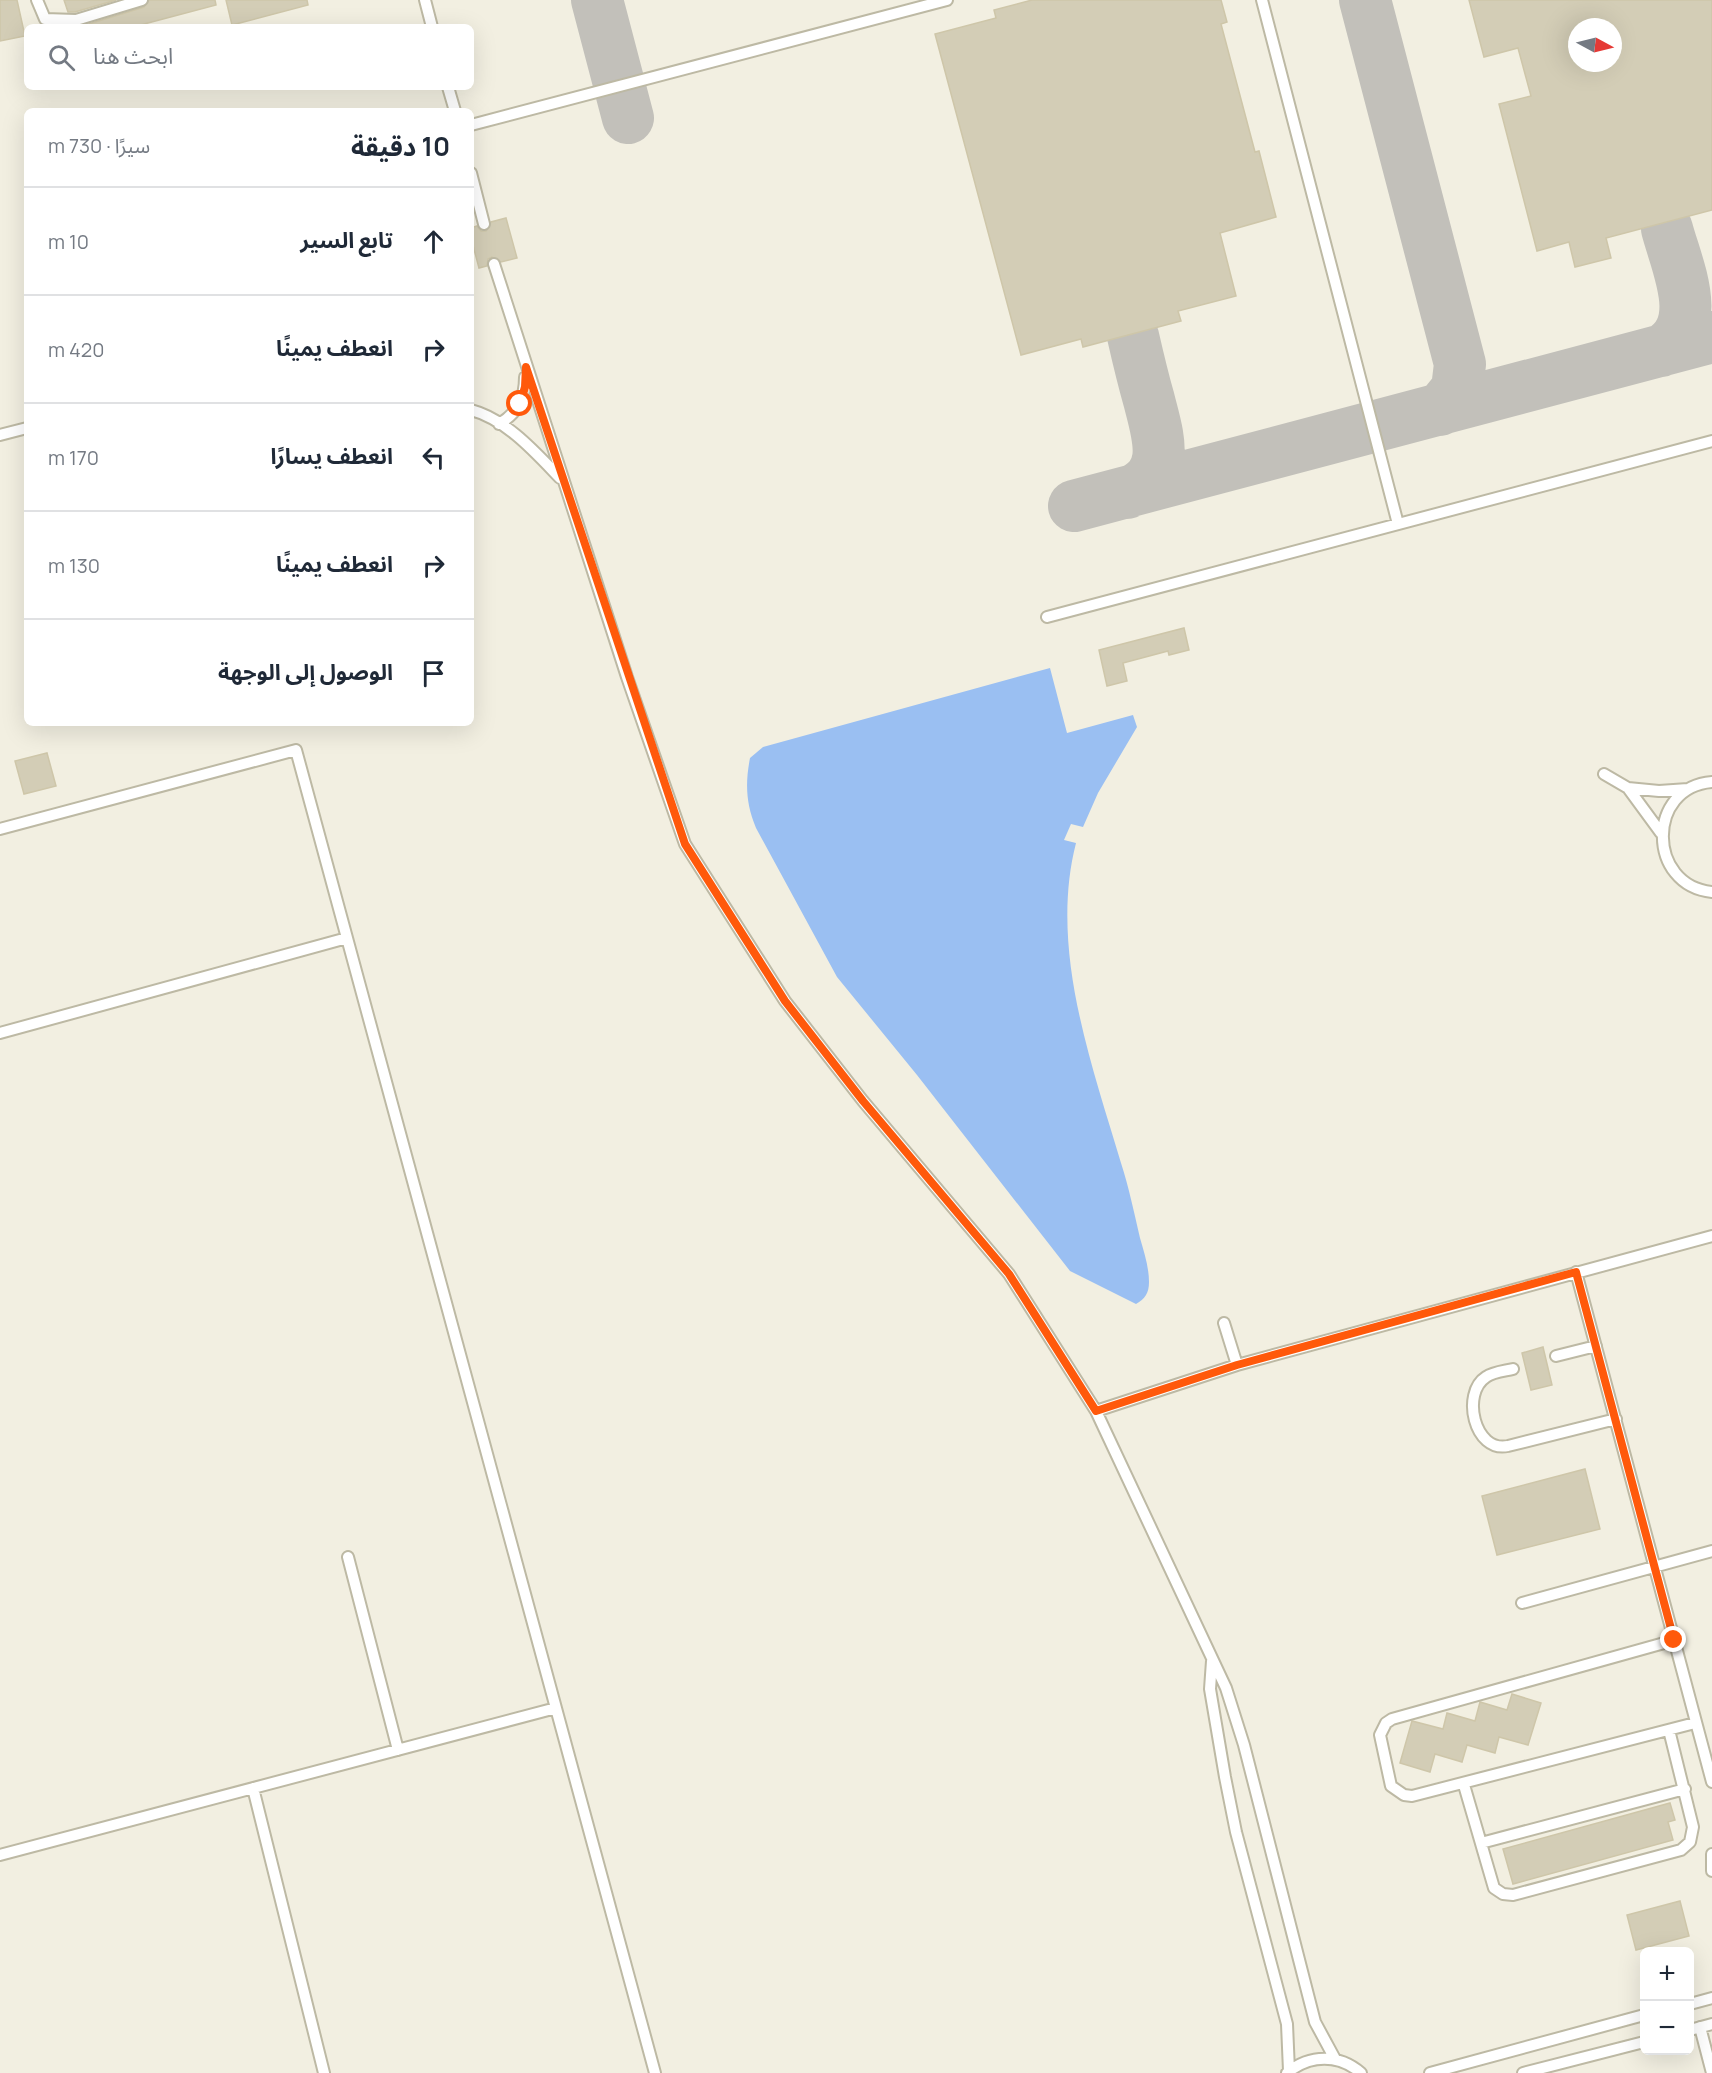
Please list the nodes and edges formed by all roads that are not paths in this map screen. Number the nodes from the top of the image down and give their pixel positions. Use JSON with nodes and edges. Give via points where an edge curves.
{"nodes":[{"id":1,"x":38,"y":0,"type":"edge"},
{"id":2,"x":142,"y":0,"type":"edge"},
{"id":3,"x":425,"y":0,"type":"edge"},
{"id":4,"x":947,"y":0,"type":"edge"},
{"id":5,"x":1262,"y":0,"type":"edge"},
{"id":6,"x":431,"y":24,"type":"edge"},
{"id":7,"x":449,"y":90,"type":"edge"},
{"id":8,"x":454,"y":108,"type":"edge"},
{"id":9,"x":474,"y":124,"type":"edge"},
{"id":10,"x":474,"y":185,"type":"edge"},
{"id":11,"x":484,"y":224,"type":"dead end"},
{"id":12,"x":494,"y":264,"type":"dead end"},
{"id":13,"x":526,"y":367,"type":"junction"},
{"id":14,"x":474,"y":412,"type":"edge"},
{"id":15,"x":499,"y":424,"type":"junction"},
{"id":16,"x":24,"y":429,"type":"edge"},
{"id":17,"x":0,"y":435,"type":"edge"},
{"id":18,"x":1712,"y":441,"type":"edge"},
{"id":19,"x":563,"y":482,"type":"junction"},
{"id":20,"x":1398,"y":524,"type":"junction"},
{"id":21,"x":1047,"y":617,"type":"dead end"},
{"id":22,"x":1604,"y":774,"type":"dead end"},
{"id":23,"x":1711,"y":781,"type":"edge"},
{"id":24,"x":1628,"y":788,"type":"junction"},
{"id":25,"x":1689,"y":789,"type":"junction"},
{"id":26,"x":0,"y":829,"type":"edge"},
{"id":27,"x":1661,"y":833,"type":"junction"},
{"id":28,"x":1697,"y":889,"type":"junction"},
{"id":29,"x":1712,"y":892,"type":"edge"},
{"id":30,"x":1712,"y":902,"type":"edge"},
{"id":31,"x":347,"y":938,"type":"junction"},
{"id":32,"x":0,"y":1033,"type":"edge"},
{"id":33,"x":1712,"y":1236,"type":"edge"},
{"id":34,"x":1576,"y":1272,"type":"junction"},
{"id":35,"x":1224,"y":1323,"type":"dead end"},
{"id":36,"x":1596,"y":1346,"type":"junction"},
{"id":37,"x":1556,"y":1356,"type":"dead end"},
{"id":38,"x":1237,"y":1365,"type":"junction"},
{"id":39,"x":1513,"y":1370,"type":"dead end"},
{"id":40,"x":1096,"y":1411,"type":"junction"},
{"id":41,"x":1616,"y":1419,"type":"junction"},
{"id":42,"x":1712,"y":1551,"type":"edge"},
{"id":43,"x":348,"y":1557,"type":"dead end"},
{"id":44,"x":1656,"y":1566,"type":"junction"},
{"id":45,"x":1522,"y":1603,"type":"dead end"},
{"id":46,"x":1674,"y":1640,"type":"junction"},
{"id":47,"x":1212,"y":1660,"type":"junction"},
{"id":48,"x":556,"y":1708,"type":"junction"},
{"id":49,"x":1695,"y":1723,"type":"junction"},
{"id":50,"x":1669,"y":1730,"type":"junction"},
{"id":51,"x":398,"y":1750,"type":"junction"},
{"id":52,"x":1712,"y":1781,"type":"edge"},
{"id":53,"x":1464,"y":1785,"type":"junction"},
{"id":54,"x":253,"y":1788,"type":"junction"},
{"id":55,"x":1685,"y":1790,"type":"junction"},
{"id":56,"x":1481,"y":1843,"type":"junction"},
{"id":57,"x":1712,"y":1854,"type":"edge"},
{"id":58,"x":0,"y":1855,"type":"edge"},
{"id":59,"x":1712,"y":1871,"type":"edge"},
{"id":60,"x":1712,"y":1998,"type":"edge"},
{"id":61,"x":1694,"y":2003,"type":"edge"},
{"id":62,"x":1640,"y":2016,"type":"edge"},
{"id":63,"x":1712,"y":2024,"type":"edge"},
{"id":64,"x":1695,"y":2029,"type":"edge"},
{"id":65,"x":1640,"y":2043,"type":"edge"},
{"id":66,"x":1335,"y":2059,"type":"junction"},
{"id":67,"x":1288,"y":2072,"type":"edge"},
{"id":68,"x":324,"y":2073,"type":"edge"},
{"id":69,"x":655,"y":2073,"type":"edge"},
{"id":70,"x":1361,"y":2073,"type":"edge"},
{"id":71,"x":1430,"y":2073,"type":"edge"},
{"id":72,"x":1523,"y":2073,"type":"edge"},
{"id":73,"x":1712,"y":2073,"type":"edge"}],
"edges":[{"from":1,"to":2,"type":"lane","via":[[45,19],[76,20]]},
{"from":3,"to":6,"type":"lane"},
{"from":4,"to":9,"type":"lane"},
{"from":5,"to":20,"type":"lane"},
{"from":7,"to":8,"type":"lane"},
{"from":10,"to":11,"type":"lane"},
{"from":12,"to":13,"type":"lane"},
{"from":13,"to":15,"type":"lane","via":[[520,404]]},
{"from":13,"to":19,"type":"lane"},
{"from":14,"to":15,"type":"lane"},
{"from":15,"to":19,"type":"lane"},
{"from":16,"to":17,"type":"lane"},
{"from":18,"to":20,"type":"lane"},
{"from":19,"to":40,"type":"lane","via":[[685,844],[785,1001],[863,1101],[1009,1274]]},
{"from":20,"to":21,"type":"lane"},
{"from":22,"to":24,"type":"lane"},
{"from":23,"to":25,"type":"lane"},
{"from":24,"to":25,"type":"lane"},
{"from":24,"to":27,"type":"lane"},
{"from":25,"to":27,"type":"lane","via":[[1667,813]]},
{"from":26,"to":31,"type":"lane","via":[[296,750]]},
{"from":27,"to":28,"type":"lane","via":[[1670,867]]},
{"from":28,"to":29,"type":"lane"},
{"from":28,"to":30,"type":"lane"},
{"from":31,"to":32,"type":"lane"},
{"from":31,"to":48,"type":"lane"},
{"from":33,"to":34,"type":"lane"},
{"from":34,"to":36,"type":"lane"},
{"from":34,"to":38,"type":"lane"},
{"from":35,"to":38,"type":"lane"},
{"from":36,"to":37,"type":"lane"},
{"from":36,"to":41,"type":"lane"},
{"from":38,"to":40,"type":"lane"},
{"from":39,"to":41,"type":"lane","via":[[1484,1377],[1473,1393],[1472,1407],[1479,1428],[1494,1445],[1508,1446]]},
{"from":40,"to":47,"type":"lane"},
{"from":41,"to":44,"type":"lane"},
{"from":42,"to":44,"type":"lane"},
{"from":43,"to":51,"type":"lane"},
{"from":44,"to":45,"type":"lane"},
{"from":44,"to":46,"type":"lane"},
{"from":46,"to":49,"type":"lane"},
{"from":46,"to":53,"type":"lane","via":[[1386,1723],[1380,1742],[1391,1786],[1397,1791],[1412,1796]]},
{"from":47,"to":66,"type":"lane","via":[[1236,1716],[1315,2022]]},
{"from":47,"to":67,"type":"lane","via":[[1210,1689],[1225,1777],[1287,2024]]},
{"from":48,"to":51,"type":"lane"},
{"from":48,"to":69,"type":"lane"},
{"from":49,"to":50,"type":"lane"},
{"from":49,"to":52,"type":"lane"},
{"from":50,"to":53,"type":"lane"},
{"from":50,"to":55,"type":"lane"},
{"from":51,"to":54,"type":"lane"},
{"from":53,"to":56,"type":"lane"},
{"from":54,"to":58,"type":"lane"},
{"from":54,"to":68,"type":"lane"},
{"from":55,"to":56,"type":"lane"},
{"from":55,"to":56,"type":"lane","via":[[1693,1827],[1690,1842],[1681,1850],[1514,1895],[1494,1888]]},
{"from":57,"to":59,"type":"lane"},
{"from":60,"to":61,"type":"lane"},
{"from":62,"to":71,"type":"lane"},
{"from":63,"to":64,"type":"lane"},
{"from":64,"to":73,"type":"lane"},
{"from":65,"to":72,"type":"lane"},
{"from":66,"to":67,"type":"lane","via":[[1311,2060]]},
{"from":66,"to":70,"type":"lane"}]}
